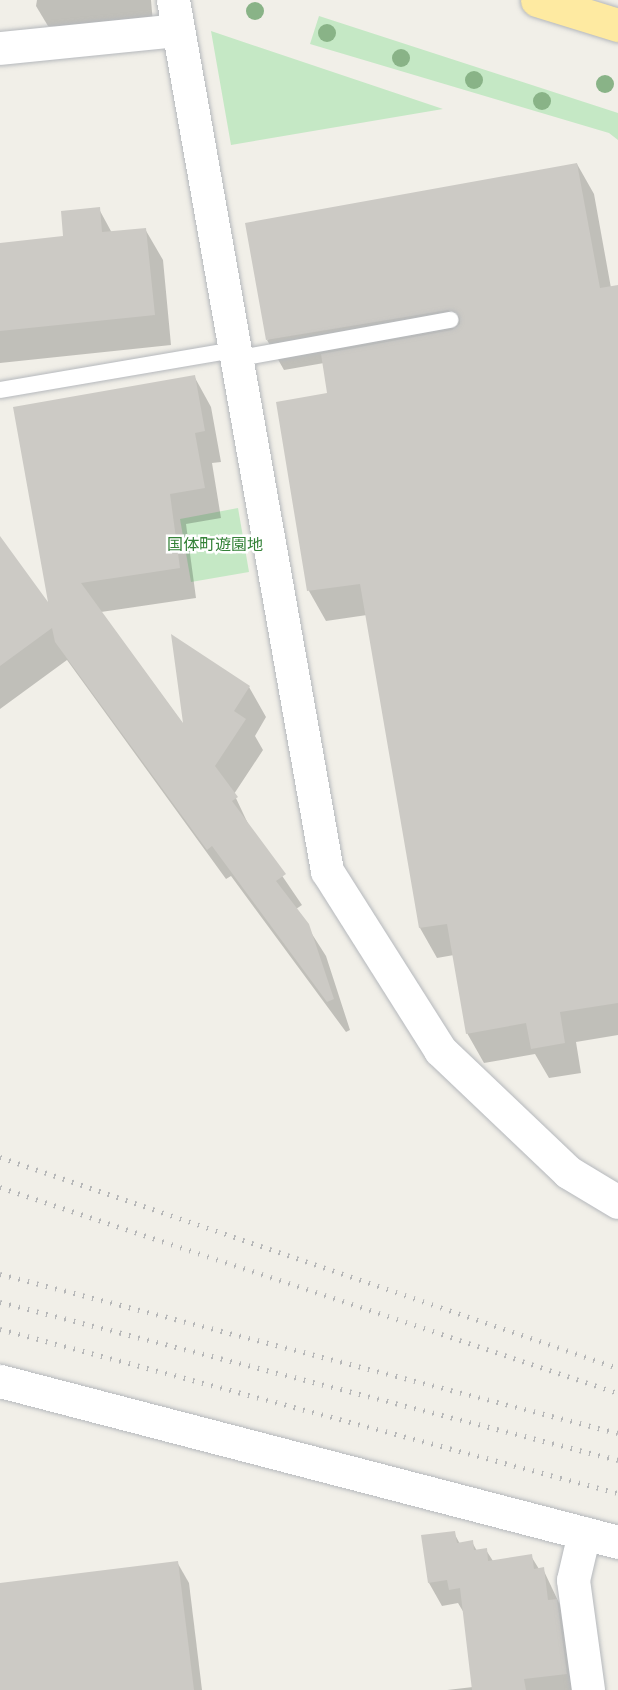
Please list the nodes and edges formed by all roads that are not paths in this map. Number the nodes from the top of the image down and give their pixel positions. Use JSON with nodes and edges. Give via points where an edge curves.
{"nodes":[{"id":1,"x":537,"y":0,"type":"edge"},
{"id":2,"x":175,"y":15,"type":"edge"},
{"id":3,"x":618,"y":25,"type":"edge"},
{"id":4,"x":0,"y":48,"type":"edge"},
{"id":5,"x":450,"y":320,"type":"dead end"},
{"id":6,"x":234,"y":355,"type":"junction"},
{"id":7,"x":0,"y":390,"type":"edge"},
{"id":8,"x":618,"y":1202,"type":"edge"},
{"id":9,"x":0,"y":1381,"type":"edge"},
{"id":10,"x":584,"y":1533,"type":"junction"},
{"id":11,"x":618,"y":1542,"type":"edge"},
{"id":12,"x":588,"y":1690,"type":"edge"}],
"edges":[{"from":1,"to":3,"type":"highway"},
{"from":2,"to":4,"type":"street"},
{"from":2,"to":6,"type":"street"},
{"from":5,"to":6,"type":"lane"},
{"from":6,"to":7,"type":"lane"},
{"from":6,"to":8,"type":"street","via":[[327,871],[440,1050],[568,1172]]},
{"from":9,"to":10,"type":"street"},
{"from":10,"to":11,"type":"street"},
{"from":10,"to":12,"type":"street","via":[[573,1580]]}]}
